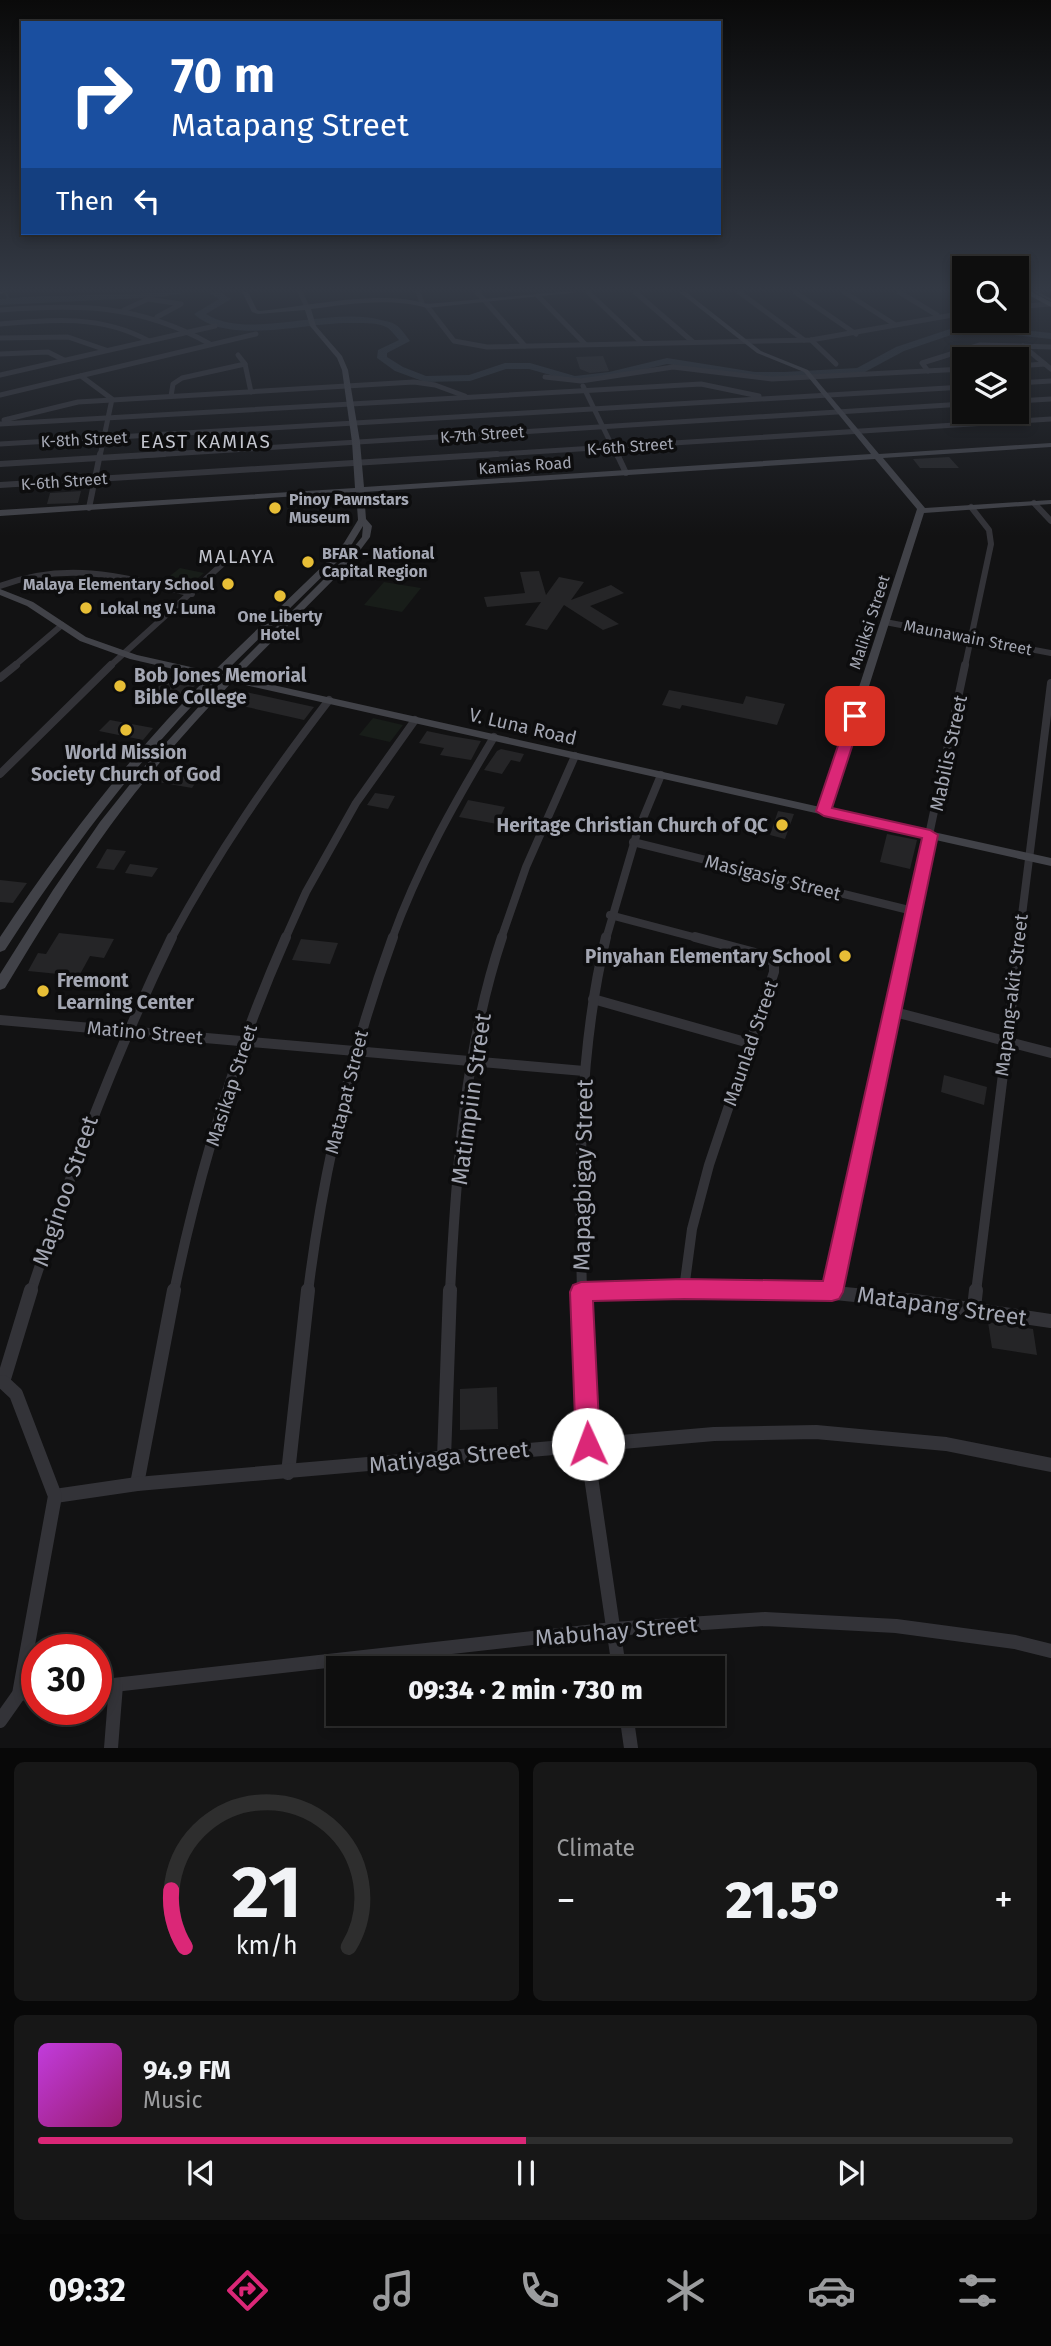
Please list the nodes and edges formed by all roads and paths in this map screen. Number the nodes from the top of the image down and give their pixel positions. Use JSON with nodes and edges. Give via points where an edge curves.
{"nodes":[{"id":1,"x":91,"y":374,"type":"edge"},
{"id":2,"x":202,"y":374,"type":"edge"},
{"id":3,"x":247,"y":374,"type":"edge"},
{"id":4,"x":345,"y":374,"type":"edge"},
{"id":5,"x":630,"y":374,"type":"edge"},
{"id":6,"x":721,"y":374,"type":"edge"},
{"id":7,"x":806,"y":374,"type":"edge"},
{"id":8,"x":851,"y":374,"type":"edge"},
{"id":9,"x":809,"y":375,"type":"junction"},
{"id":10,"x":81,"y":376,"type":"junction"},
{"id":11,"x":545,"y":377,"type":"dead end"},
{"id":12,"x":581,"y":381,"type":"junction"},
{"id":13,"x":1051,"y":381,"type":"edge"},
{"id":14,"x":1029,"y":382,"type":"edge"},
{"id":15,"x":348,"y":386,"type":"junction"},
{"id":16,"x":952,"y":388,"type":"edge"},
{"id":17,"x":251,"y":391,"type":"junction"},
{"id":18,"x":585,"y":391,"type":"junction"},
{"id":19,"x":0,"y":395,"type":"edge"},
{"id":20,"x":826,"y":395,"type":"junction"},
{"id":21,"x":171,"y":396,"type":"junction"},
{"id":22,"x":466,"y":397,"type":"junction"},
{"id":23,"x":767,"y":398,"type":"junction"},
{"id":24,"x":112,"y":399,"type":"junction"},
{"id":25,"x":1051,"y":399,"type":"edge"},
{"id":26,"x":1029,"y":400,"type":"edge"},
{"id":27,"x":350,"y":404,"type":"junction"},
{"id":28,"x":952,"y":405,"type":"edge"},
{"id":29,"x":593,"y":408,"type":"junction"},
{"id":30,"x":840,"y":412,"type":"junction"},
{"id":31,"x":109,"y":418,"type":"junction"},
{"id":32,"x":1051,"y":419,"type":"edge"},
{"id":33,"x":0,"y":422,"type":"edge"},
{"id":34,"x":353,"y":422,"type":"junction"},
{"id":35,"x":603,"y":426,"type":"junction"},
{"id":36,"x":856,"y":431,"type":"junction"},
{"id":37,"x":104,"y":438,"type":"junction"},
{"id":38,"x":356,"y":442,"type":"junction"},
{"id":39,"x":0,"y":443,"type":"edge"},
{"id":40,"x":1051,"y":445,"type":"edge"},
{"id":41,"x":613,"y":447,"type":"junction"},
{"id":42,"x":877,"y":456,"type":"junction"},
{"id":43,"x":100,"y":457,"type":"junction"},
{"id":44,"x":0,"y":464,"type":"edge"},
{"id":45,"x":358,"y":464,"type":"junction"},
{"id":46,"x":626,"y":472,"type":"junction"},
{"id":47,"x":94,"y":479,"type":"junction"},
{"id":48,"x":0,"y":485,"type":"edge"},
{"id":49,"x":359,"y":490,"type":"junction"},
{"id":50,"x":1051,"y":502,"type":"edge"},
{"id":51,"x":1034,"y":503,"type":"junction"},
{"id":52,"x":971,"y":507,"type":"junction"},
{"id":53,"x":89,"y":508,"type":"junction"},
{"id":54,"x":921,"y":511,"type":"junction"},
{"id":55,"x":0,"y":513,"type":"edge"},
{"id":56,"x":362,"y":520,"type":"junction"},
{"id":57,"x":1051,"y":521,"type":"edge"},
{"id":58,"x":228,"y":559,"type":"dead end"},
{"id":59,"x":0,"y":586,"type":"edge"},
{"id":60,"x":0,"y":592,"type":"edge"},
{"id":61,"x":192,"y":594,"type":"junction"},
{"id":62,"x":886,"y":622,"type":"junction"},
{"id":63,"x":62,"y":625,"type":"junction"},
{"id":64,"x":972,"y":637,"type":"junction"},
{"id":65,"x":1051,"y":653,"type":"edge"},
{"id":66,"x":122,"y":654,"type":"junction"},
{"id":67,"x":216,"y":675,"type":"junction"},
{"id":68,"x":230,"y":677,"type":"junction"},
{"id":69,"x":0,"y":678,"type":"edge"},
{"id":70,"x":1051,"y":682,"type":"edge"},
{"id":71,"x":329,"y":700,"type":"junction"},
{"id":72,"x":415,"y":720,"type":"junction"},
{"id":73,"x":494,"y":737,"type":"junction"},
{"id":74,"x":575,"y":756,"type":"junction"},
{"id":75,"x":0,"y":774,"type":"edge"},
{"id":76,"x":661,"y":775,"type":"junction"},
{"id":77,"x":824,"y":811,"type":"junction"},
{"id":78,"x":930,"y":835,"type":"junction"},
{"id":79,"x":633,"y":842,"type":"junction"},
{"id":80,"x":1030,"y":857,"type":"junction"},
{"id":81,"x":1051,"y":862,"type":"edge"},
{"id":82,"x":914,"y":912,"type":"junction"},
{"id":83,"x":610,"y":915,"type":"junction"},
{"id":84,"x":0,"y":947,"type":"edge"},
{"id":85,"x":0,"y":985,"type":"edge"},
{"id":86,"x":593,"y":999,"type":"junction"},
{"id":87,"x":891,"y":1011,"type":"junction"},
{"id":88,"x":0,"y":1020,"type":"edge"},
{"id":89,"x":127,"y":1030,"type":"junction"},
{"id":90,"x":244,"y":1041,"type":"junction"},
{"id":91,"x":1005,"y":1042,"type":"junction"},
{"id":92,"x":749,"y":1043,"type":"junction"},
{"id":93,"x":355,"y":1051,"type":"junction"},
{"id":94,"x":1051,"y":1053,"type":"edge"},
{"id":95,"x":472,"y":1061,"type":"junction"},
{"id":96,"x":584,"y":1071,"type":"junction"},
{"id":97,"x":684,"y":1289,"type":"junction"},
{"id":98,"x":581,"y":1292,"type":"junction"},
{"id":99,"x":832,"y":1292,"type":"junction"},
{"id":100,"x":974,"y":1308,"type":"junction"},
{"id":101,"x":1051,"y":1321,"type":"edge"},
{"id":102,"x":2,"y":1382,"type":"edge"},
{"id":103,"x":588,"y":1444,"type":"junction"},
{"id":104,"x":444,"y":1458,"type":"junction"},
{"id":105,"x":1051,"y":1465,"type":"edge"},
{"id":106,"x":288,"y":1473,"type":"junction"},
{"id":107,"x":137,"y":1485,"type":"junction"},
{"id":108,"x":55,"y":1496,"type":"junction"},
{"id":109,"x":613,"y":1629,"type":"junction"},
{"id":110,"x":1051,"y":1651,"type":"edge"},
{"id":111,"x":617,"y":1656,"type":"edge"},
{"id":112,"x":112,"y":1685,"type":"edge"},
{"id":113,"x":116,"y":1685,"type":"junction"},
{"id":114,"x":19,"y":1694,"type":"joint"},
{"id":115,"x":0,"y":1721,"type":"edge"},
{"id":116,"x":628,"y":1726,"type":"edge"},
{"id":117,"x":111,"y":1748,"type":"edge"},
{"id":118,"x":631,"y":1748,"type":"edge"}],
"edges":[{"from":1,"to":10,"type":"street"},
{"from":2,"to":21,"type":"street","via":[[173,384]]},
{"from":3,"to":17,"type":"street"},
{"from":4,"to":15,"type":"main road"},
{"from":5,"to":12,"type":"street"},
{"from":6,"to":9,"type":"street","via":[[754,378]]},
{"from":7,"to":9,"type":"main road"},
{"from":8,"to":9,"type":"street"},
{"from":9,"to":20,"type":"street"},
{"from":10,"to":19,"type":"street"},
{"from":10,"to":24,"type":"street"},
{"from":11,"to":12,"type":"street"},
{"from":12,"to":18,"type":"street"},
{"from":13,"to":14,"type":"street"},
{"from":15,"to":17,"type":"street"},
{"from":15,"to":22,"type":"street","via":[[422,382]]},
{"from":15,"to":27,"type":"main road"},
{"from":16,"to":20,"type":"street","name":"K-8th Street"},
{"from":17,"to":21,"type":"street"},
{"from":18,"to":22,"type":"street"},
{"from":18,"to":23,"type":"street","via":[[707,383]]},
{"from":18,"to":29,"type":"street"},
{"from":20,"to":23,"type":"street","name":"K-8th Street"},
{"from":20,"to":30,"type":"street"},
{"from":21,"to":24,"type":"street"},
{"from":22,"to":27,"type":"street"},
{"from":23,"to":29,"type":"street","name":"K-8th Street"},
{"from":24,"to":31,"type":"street"},
{"from":24,"to":33,"type":"street","via":[[78,402]]},
{"from":25,"to":26,"type":"street"},
{"from":27,"to":31,"type":"street"},
{"from":27,"to":34,"type":"main road"},
{"from":28,"to":30,"type":"street","name":"K-7th Street"},
{"from":29,"to":34,"type":"street","name":"K-8th Street"},
{"from":29,"to":35,"type":"street"},
{"from":30,"to":35,"type":"street","name":"K-7th Street"},
{"from":30,"to":36,"type":"street"},
{"from":31,"to":33,"type":"street"},
{"from":31,"to":37,"type":"street"},
{"from":32,"to":36,"type":"street","name":"K-6th Street"},
{"from":34,"to":37,"type":"street","name":"K-8th Street"},
{"from":34,"to":38,"type":"main road"},
{"from":35,"to":38,"type":"street","name":"K-7th Street"},
{"from":35,"to":41,"type":"street"},
{"from":36,"to":41,"type":"street","name":"K-6th Street"},
{"from":36,"to":42,"type":"street"},
{"from":37,"to":39,"type":"street","name":"K-8th Street"},
{"from":37,"to":43,"type":"street"},
{"from":38,"to":43,"type":"street","name":"K-7th Street"},
{"from":38,"to":45,"type":"main road"},
{"from":40,"to":42,"type":"main road","name":"Kamias Road"},
{"from":41,"to":45,"type":"street","name":"K-6th Street"},
{"from":41,"to":46,"type":"street"},
{"from":42,"to":46,"type":"main road","name":"Kamias Road"},
{"from":42,"to":54,"type":"main road"},
{"from":43,"to":44,"type":"street","name":"K-7th Street"},
{"from":43,"to":47,"type":"street"},
{"from":45,"to":47,"type":"street","name":"K-6th Street"},
{"from":45,"to":49,"type":"main road"},
{"from":46,"to":49,"type":"main road","name":"Kamias Road"},
{"from":47,"to":48,"type":"street","name":"K-6th Street"},
{"from":47,"to":53,"type":"street"},
{"from":49,"to":53,"type":"main road","name":"Kamias Road"},
{"from":49,"to":56,"type":"street"},
{"from":50,"to":51,"type":"main road"},
{"from":51,"to":52,"type":"main road"},
{"from":51,"to":57,"type":"street"},
{"from":52,"to":54,"type":"main road"},
{"from":52,"to":64,"type":"street","name":"Mabilis Street","via":[[992,534]]},
{"from":53,"to":55,"type":"main road","name":"Kamias Road"},
{"from":54,"to":62,"type":"main road","name":"Maliksi Street"},
{"from":56,"to":67,"type":"main road","via":[[337,557]]},
{"from":56,"to":68,"type":"main road","via":[[368,529],[359,547]]},
{"from":58,"to":61,"type":"street"},
{"from":59,"to":61,"type":"street","via":[[32,575],[77,570]]},
{"from":60,"to":63,"type":"main road","name":"V. Luna Road","via":[[30,604]]},
{"from":61,"to":66,"type":"street"},
{"from":62,"to":64,"type":"street","name":"Maunawain Street"},
{"from":62,"to":77,"type":"main road","name":"Maliksi Street"},
{"from":63,"to":66,"type":"main road","name":"V. Luna Road"},
{"from":63,"to":69,"type":"street"},
{"from":64,"to":65,"type":"street","name":"Maunawain Street"},
{"from":64,"to":78,"type":"street","name":"Mabilis Street"},
{"from":66,"to":67,"type":"main road","name":"V. Luna Road"},
{"from":66,"to":75,"type":"street"},
{"from":67,"to":68,"type":"main road","name":"V. Luna Road"},
{"from":67,"to":84,"type":"main road","via":[[104,800]]},
{"from":68,"to":71,"type":"main road","name":"V. Luna Road"},
{"from":68,"to":85,"type":"main road","via":[[121,804]]},
{"from":70,"to":80,"type":"street","name":"Mapang-akit Street"},
{"from":71,"to":72,"type":"main road","name":"V. Luna Road"},
{"from":71,"to":89,"type":"street","name":"Maginoo Street","via":[[280,762],[219,853]]},
{"from":72,"to":73,"type":"main road","name":"V. Luna Road"},
{"from":72,"to":90,"type":"street","name":"Masikap Street","via":[[325,858],[270,973]]},
{"from":73,"to":74,"type":"main road","name":"V. Luna Road"},
{"from":73,"to":93,"type":"street","name":"Matapat Street","via":[[455,799],[418,873],[385,955]]},
{"from":74,"to":76,"type":"main road","name":"V. Luna Road"},
{"from":74,"to":95,"type":"street","name":"Matimpiin Street","via":[[514,898],[492,969]]},
{"from":76,"to":77,"type":"main road","name":"V. Luna Road"},
{"from":76,"to":79,"type":"street","name":"Mapagbigay Street"},
{"from":77,"to":78,"type":"main road","name":"V. Luna Road"},
{"from":78,"to":80,"type":"main road","name":"V. Luna Road"},
{"from":78,"to":82,"type":"street","name":"Mabilis Street"},
{"from":79,"to":82,"type":"street","name":"Masigasig Street"},
{"from":79,"to":83,"type":"street","name":"Mapagbigay Street"},
{"from":80,"to":81,"type":"main road","name":"V. Luna Road"},
{"from":80,"to":91,"type":"street","name":"Mapang-akit Street"},
{"from":82,"to":87,"type":"street","name":"Mabilis Street"},
{"from":83,"to":86,"type":"street","name":"Mapagbigay Street"},
{"from":83,"to":92,"type":"street","name":"Maunlad Street","via":[[766,956],[774,963]]},
{"from":86,"to":92,"type":"street"},
{"from":86,"to":96,"type":"street","name":"Mapagbigay Street"},
{"from":87,"to":91,"type":"street"},
{"from":87,"to":99,"type":"street","name":"Mabilis Street"},
{"from":88,"to":89,"type":"street","name":"Matino Street"},
{"from":89,"to":90,"type":"street","name":"Matino Street"},
{"from":89,"to":102,"type":"street","name":"Maginoo Street","via":[[65,1185]]},
{"from":90,"to":93,"type":"street","name":"Matino Street"},
{"from":90,"to":107,"type":"street","name":"Masikap Street","via":[[187,1230]]},
{"from":91,"to":94,"type":"street"},
{"from":91,"to":100,"type":"street","name":"Mapang-akit Street"},
{"from":92,"to":97,"type":"street","name":"Maunlad Street","via":[[692,1229]]},
{"from":93,"to":95,"type":"street","name":"Matino Street"},
{"from":93,"to":106,"type":"street","name":"Matapat Street","via":[[315,1232]]},
{"from":95,"to":96,"type":"street","name":"Matino Street"},
{"from":95,"to":104,"type":"street","name":"Matimpiin Street","via":[[450,1270]]},
{"from":96,"to":98,"type":"street","name":"Mapagbigay Street","via":[[578,1173]]},
{"from":97,"to":98,"type":"street","name":"Matapang Street"},
{"from":97,"to":99,"type":"street","name":"Matapang Street"},
{"from":98,"to":103,"type":"street","name":"Mapagbigay Street"},
{"from":99,"to":100,"type":"street","name":"Matapang Street"},
{"from":100,"to":101,"type":"street","name":"Matapang Street"},
{"from":102,"to":108,"type":"street","name":"Maginoo Street","via":[[16,1394]]},
{"from":103,"to":104,"type":"street","name":"Matiyaga Street"},
{"from":103,"to":105,"type":"street","name":"Matiyaga Street","via":[[816,1432],[946,1444]]},
{"from":103,"to":109,"type":"street","name":"Mapagbigay Street"},
{"from":104,"to":106,"type":"street","name":"Matiyaga Street"},
{"from":106,"to":107,"type":"street","name":"Matiyaga Street"},
{"from":107,"to":108,"type":"street","name":"Matiyaga Street"},
{"from":108,"to":114,"type":"street"},
{"from":109,"to":110,"type":"street","name":"Mabuhay Street","via":[[765,1619],[896,1626]]},
{"from":109,"to":111,"type":"street","name":"Mapagbigay Street"},
{"from":109,"to":113,"type":"street","name":"Mabuhay Street"},
{"from":112,"to":113,"type":"street","name":"Mabuhay Street"},
{"from":113,"to":117,"type":"street"},
{"from":114,"to":115,"type":"street"},
{"from":116,"to":118,"type":"street"}]}
